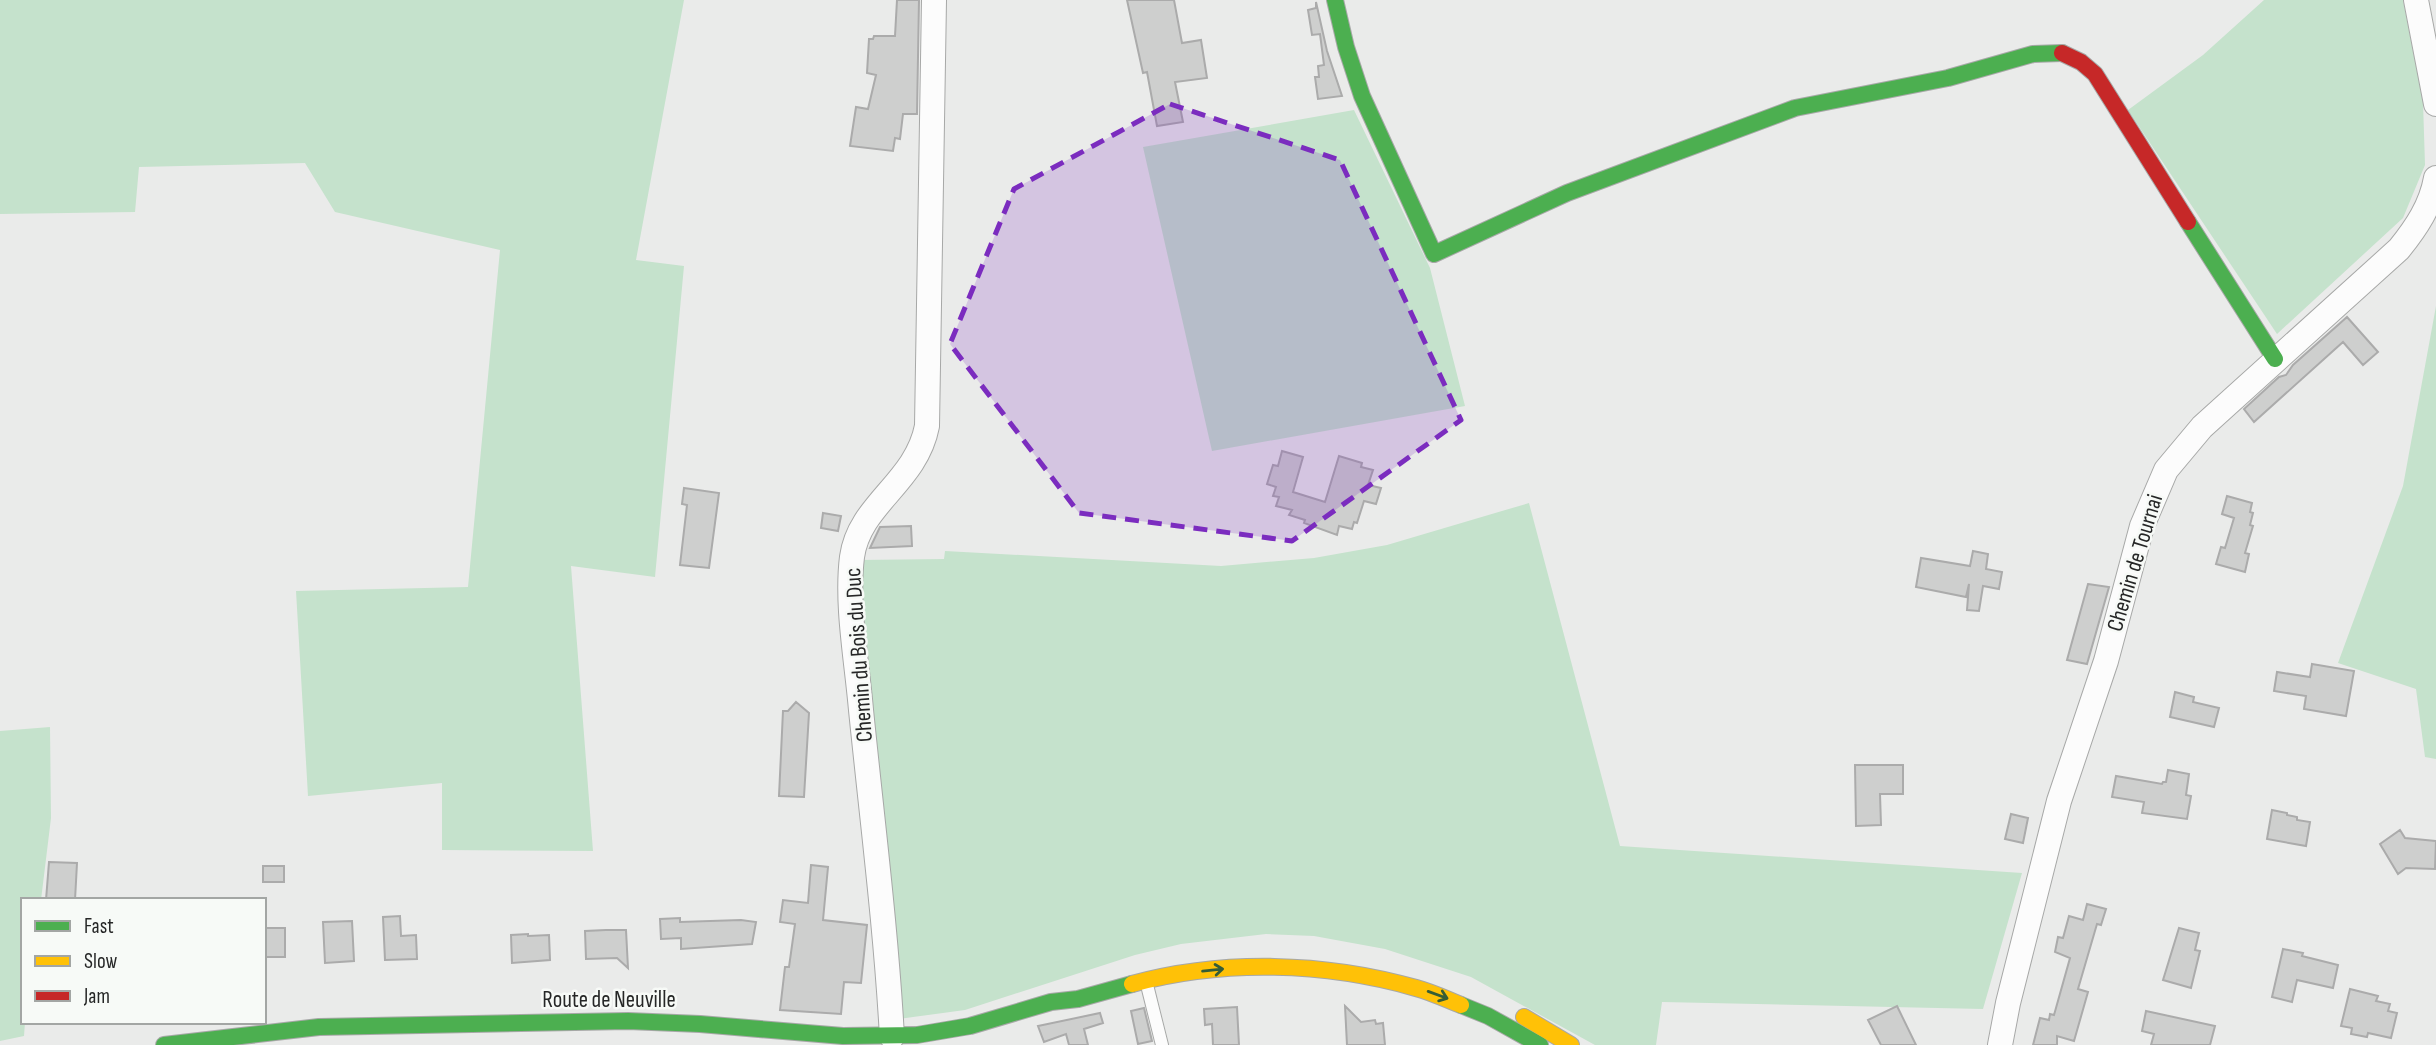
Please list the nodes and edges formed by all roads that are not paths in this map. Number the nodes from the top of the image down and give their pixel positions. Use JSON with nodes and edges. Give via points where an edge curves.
{"nodes":[{"id":1,"x":934,"y":0,"type":"edge"},
{"id":2,"x":1335,"y":0,"type":"edge"},
{"id":3,"x":2416,"y":0,"type":"edge"},
{"id":4,"x":2436,"y":104,"type":"edge"},
{"id":5,"x":2435,"y":191,"type":"edge"},
{"id":6,"x":2274,"y":359,"type":"junction"},
{"id":7,"x":1312,"y":953,"type":"dead end"},
{"id":8,"x":1145,"y":974,"type":"junction"},
{"id":9,"x":1503,"y":1006,"type":"dead end"},
{"id":10,"x":892,"y":1037,"type":"junction"},
{"id":11,"x":164,"y":1045,"type":"edge"},
{"id":12,"x":1162,"y":1045,"type":"edge"},
{"id":13,"x":1540,"y":1045,"type":"edge"},
{"id":14,"x":1571,"y":1045,"type":"edge"},
{"id":15,"x":2000,"y":1045,"type":"edge"}],
"edges":[{"from":1,"to":10,"type":"street","name":"Chemin du Bois du Duc","via":[[927,426],[916,458],[862,526],[852,559],[854,636]]},
{"from":2,"to":6,"type":"main road","via":[[1362,96],[1434,254],[1570,191],[1795,108],[1971,73],[2042,52],[2064,53],[2095,74]]},
{"from":3,"to":4,"type":"street"},
{"from":5,"to":6,"type":"street","name":"Chemin de Tournai","via":[[2399,249]]},
{"from":6,"to":15,"type":"street","name":"Chemin de Tournai","via":[[2188,441],[2166,470],[2149,506],[2106,661],[2059,801]]},
{"from":7,"to":8,"type":"main road","name":"Route de Neuville","via":[[1269,951],[1173,960]]},
{"from":8,"to":10,"type":"main road","name":"Route de Neuville","via":[[1079,999],[1051,1002],[970,1026]]},
{"from":8,"to":12,"type":"lane"},
{"from":8,"to":13,"type":"main road","name":"Route de Neuville","one_way":true,"via":[[1267,966],[1348,972],[1435,993]]},
{"from":9,"to":14,"type":"main road"},
{"from":10,"to":11,"type":"main road","name":"Route de Neuville","via":[[628,1021],[312,1027]]}]}
